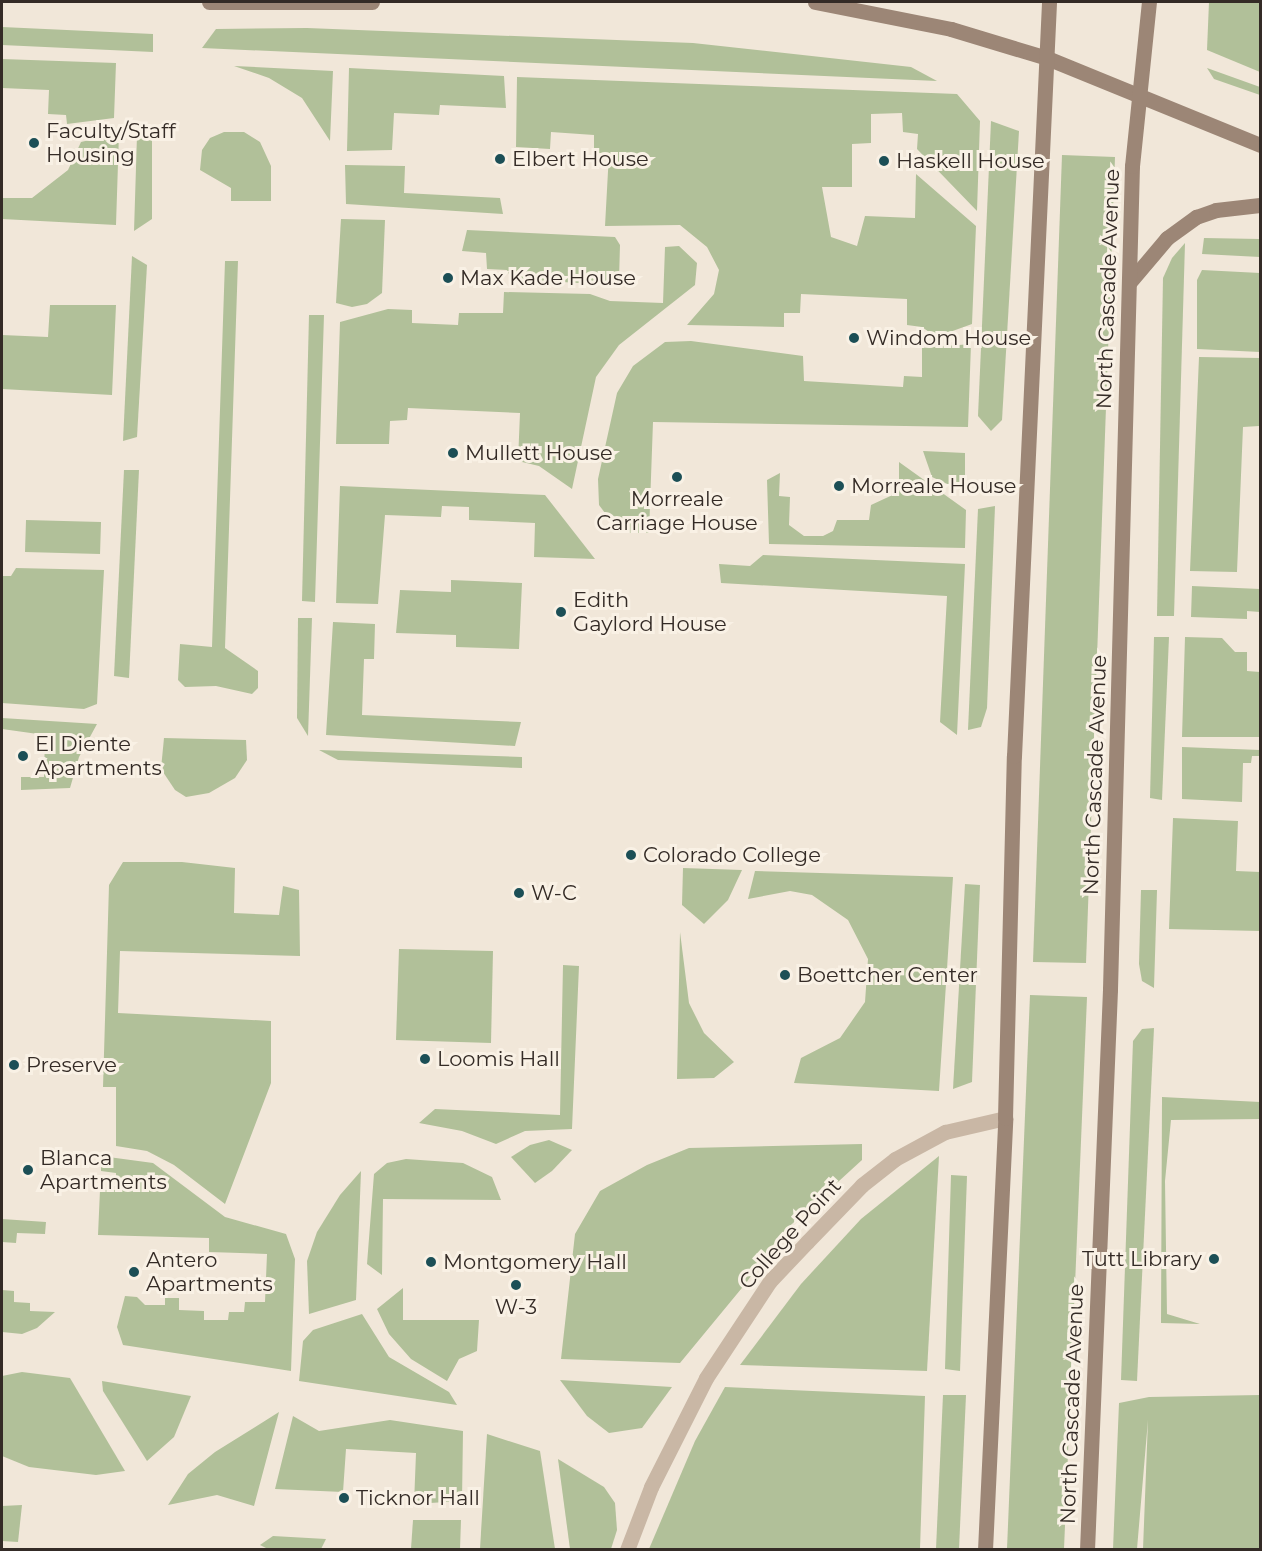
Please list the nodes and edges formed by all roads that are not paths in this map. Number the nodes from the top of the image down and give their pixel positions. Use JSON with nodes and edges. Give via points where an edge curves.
{"nodes":[{"id":1,"x":209,"y":2,"type":"edge"},
{"id":2,"x":372,"y":2,"type":"edge"},
{"id":3,"x":815,"y":2,"type":"edge"},
{"id":4,"x":1049,"y":2,"type":"edge"},
{"id":5,"x":1149,"y":2,"type":"edge"},
{"id":6,"x":1047,"y":58,"type":"junction"},
{"id":7,"x":1142,"y":94,"type":"junction"},
{"id":8,"x":1260,"y":145,"type":"edge"},
{"id":9,"x":1260,"y":205,"type":"edge"},
{"id":10,"x":1129,"y":284,"type":"junction"},
{"id":11,"x":1005,"y":1118,"type":"junction"},
{"id":12,"x":627,"y":1550,"type":"edge"},
{"id":13,"x":985,"y":1550,"type":"edge"},
{"id":14,"x":1087,"y":1550,"type":"edge"}],
"edges":[{"from":1,"to":2,"type":"main road"},
{"from":3,"to":6,"type":"main road","via":[[951,29]]},
{"from":4,"to":6,"type":"main road"},
{"from":5,"to":7,"type":"main road","name":"North Cascade Avenue"},
{"from":6,"to":7,"type":"main road"},
{"from":6,"to":11,"type":"main road","via":[[1014,756]]},
{"from":7,"to":8,"type":"main road"},
{"from":7,"to":10,"type":"main road","name":"North Cascade Avenue","via":[[1132,166]]},
{"from":9,"to":10,"type":"main road","via":[[1216,210],[1196,217],[1167,238]]},
{"from":10,"to":14,"type":"main road","name":"North Cascade Avenue","via":[[1110,989]]},
{"from":11,"to":12,"type":"street","name":"College Point","via":[[945,1132],[895,1159],[862,1185],[770,1281],[706,1378],[651,1486]]},
{"from":11,"to":13,"type":"main road"}]}
